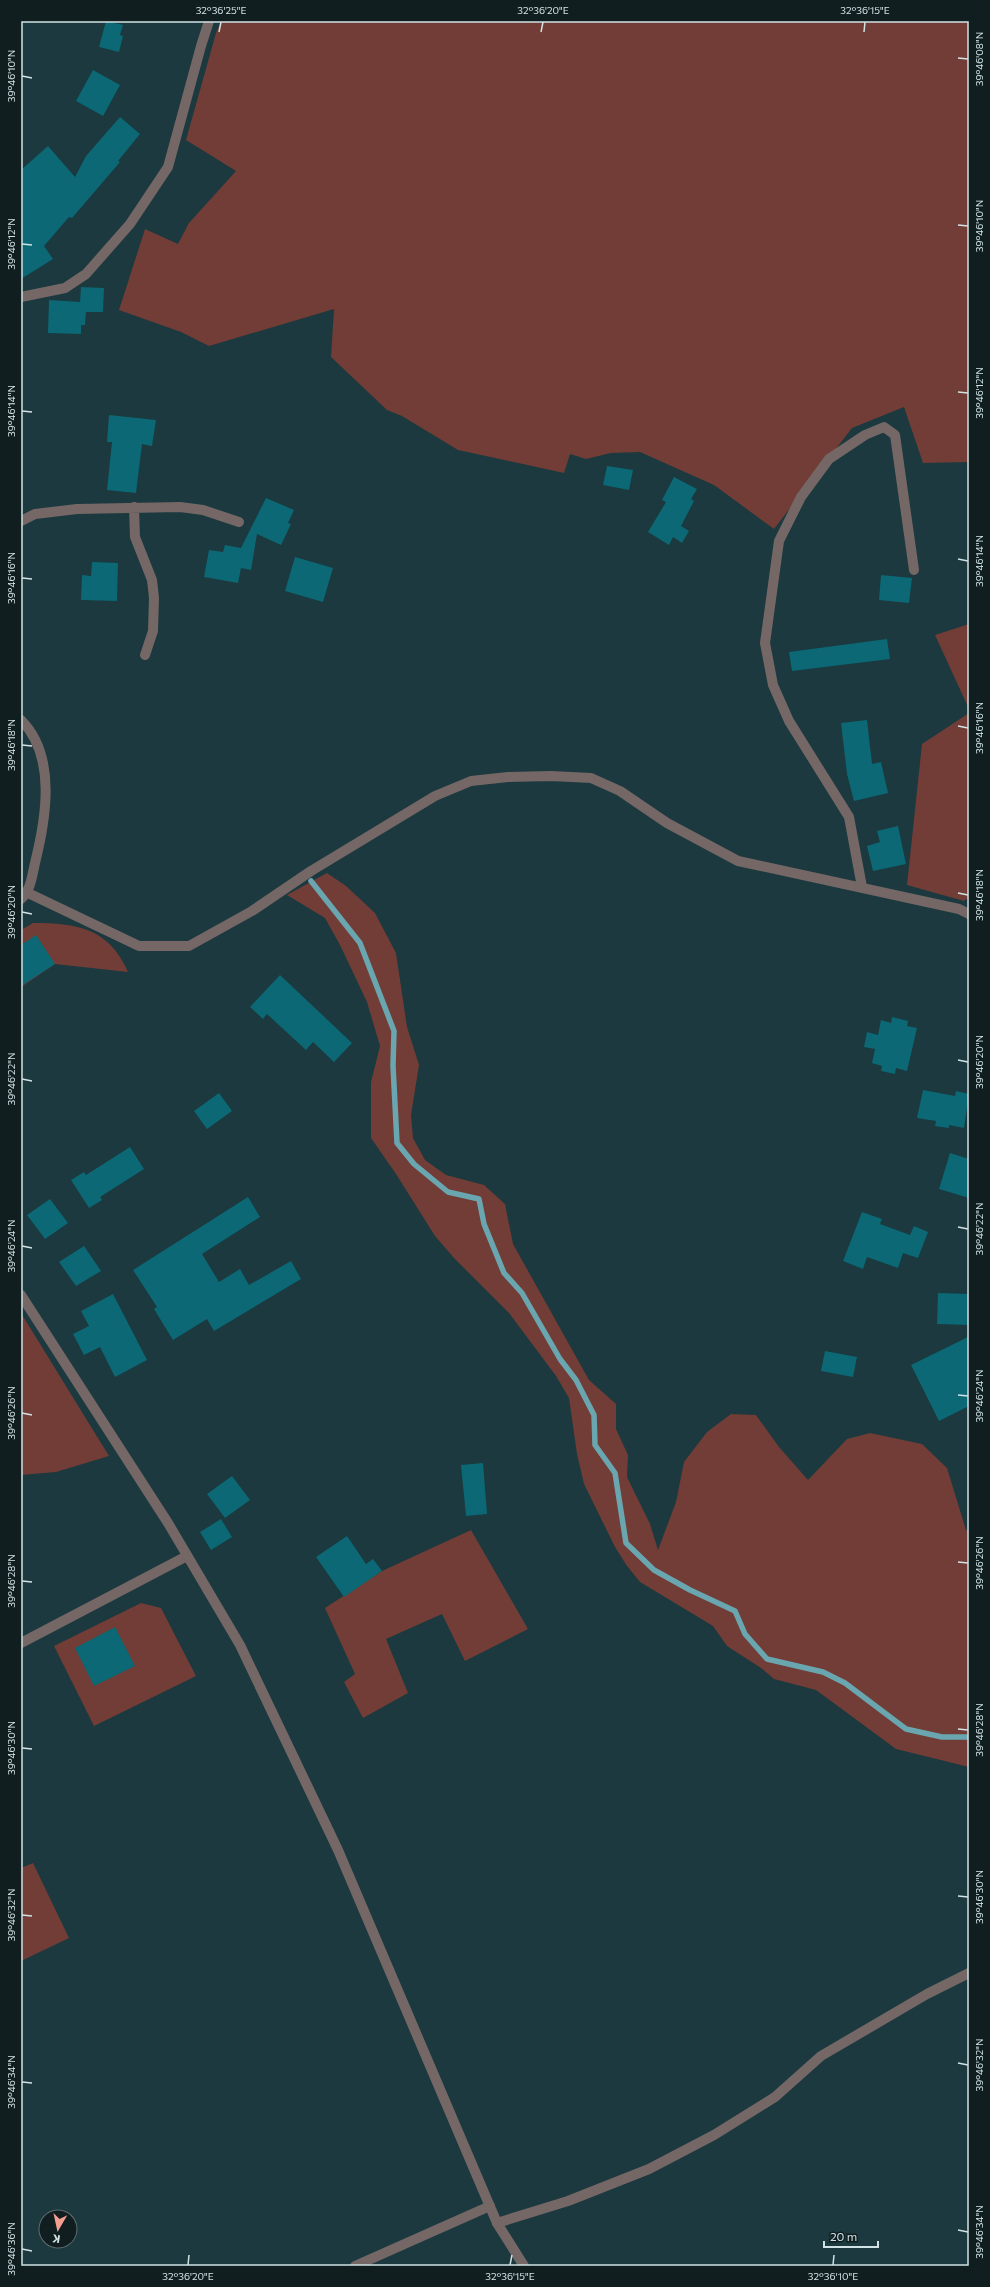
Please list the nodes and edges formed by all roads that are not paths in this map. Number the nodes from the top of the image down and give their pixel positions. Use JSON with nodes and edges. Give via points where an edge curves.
{"nodes":[{"id":1,"x":210,"y":21,"type":"edge"},
{"id":2,"x":21,"y":296,"type":"edge"},
{"id":3,"x":134,"y":507,"type":"junction"},
{"id":4,"x":21,"y":521,"type":"edge"},
{"id":5,"x":239,"y":522,"type":"dead end"},
{"id":6,"x":914,"y":570,"type":"dead end"},
{"id":7,"x":145,"y":655,"type":"dead end"},
{"id":8,"x":21,"y":720,"type":"edge"},
{"id":9,"x":862,"y":887,"type":"junction"},
{"id":10,"x":24,"y":896,"type":"edge"},
{"id":11,"x":969,"y":914,"type":"edge"},
{"id":12,"x":21,"y":1294,"type":"edge"},
{"id":13,"x":187,"y":1556,"type":"junction"},
{"id":14,"x":21,"y":1643,"type":"edge"},
{"id":15,"x":969,"y":1973,"type":"edge"},
{"id":16,"x":490,"y":2206,"type":"junction"},
{"id":17,"x":497,"y":2223,"type":"junction"},
{"id":18,"x":355,"y":2266,"type":"edge"},
{"id":19,"x":524,"y":2266,"type":"edge"}],
"edges":[{"from":1,"to":2,"type":"street","via":[[168,167],[130,224],[86,274],[65,288]]},
{"from":3,"to":4,"type":"street","via":[[77,509],[35,514]]},
{"from":3,"to":5,"type":"street","via":[[203,510]]},
{"from":3,"to":7,"type":"street","via":[[135,537],[152,580],[154,598],[153,631]]},
{"from":6,"to":9,"type":"street","via":[[895,435],[884,427],[865,435],[829,459],[801,497],[779,541],[765,643],[773,685],[788,721],[849,817]]},
{"from":8,"to":10,"type":"street","via":[[29,728],[44,766],[46,793],[40,843]]},
{"from":9,"to":10,"type":"street","via":[[738,861],[667,823],[620,791],[592,778],[551,776],[471,781],[435,796],[311,871],[252,911],[189,946],[139,946]]},
{"from":9,"to":11,"type":"street","via":[[959,909]]},
{"from":12,"to":13,"type":"street","via":[[106,1424]]},
{"from":13,"to":14,"type":"street"},
{"from":13,"to":16,"type":"street","via":[[240,1645],[338,1850]]},
{"from":15,"to":17,"type":"street","via":[[927,1994],[821,2056],[775,2097],[695,2145],[649,2169],[575,2198]]},
{"from":16,"to":17,"type":"street"},
{"from":16,"to":18,"type":"street"},
{"from":17,"to":19,"type":"street"}]}
